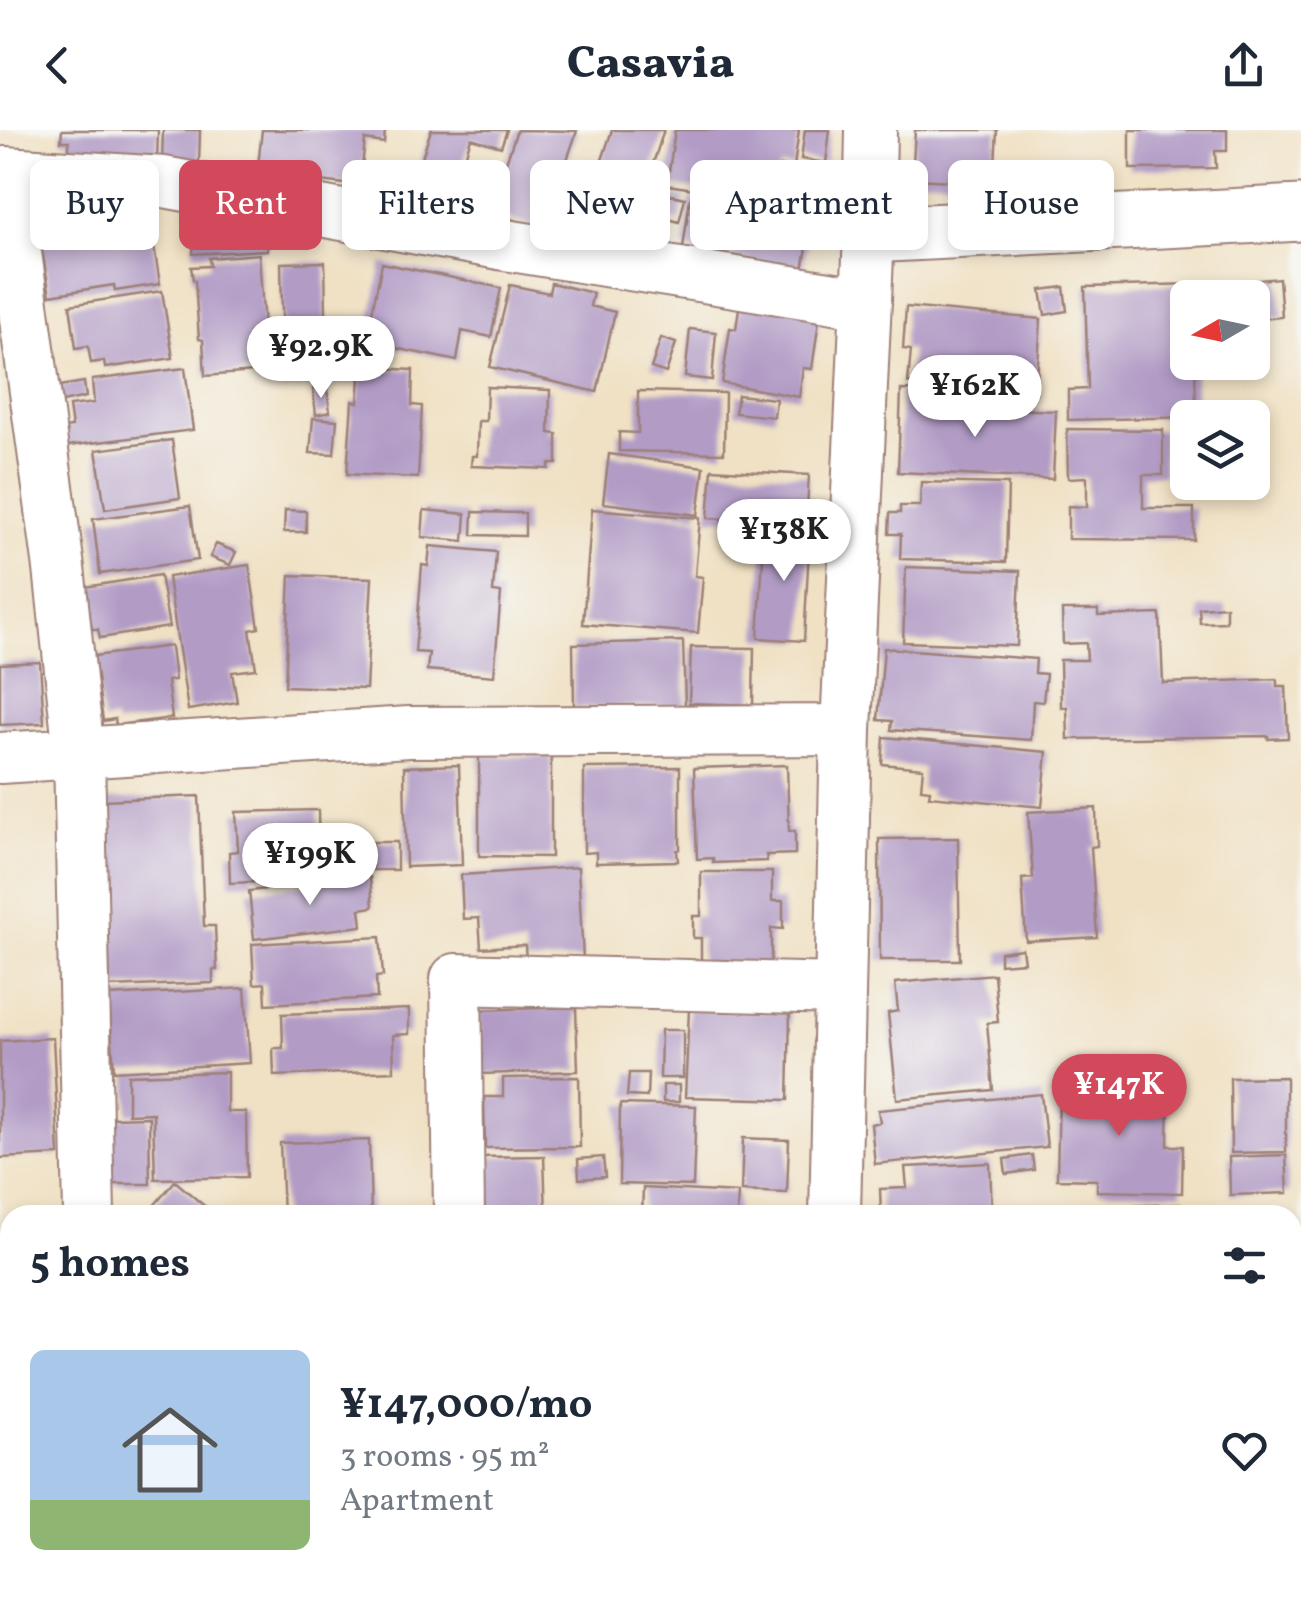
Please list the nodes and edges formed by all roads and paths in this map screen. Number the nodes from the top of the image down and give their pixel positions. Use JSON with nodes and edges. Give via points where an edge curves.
{"nodes":[{"id":1,"x":871,"y":130,"type":"edge"},
{"id":2,"x":870,"y":160,"type":"edge"},
{"id":3,"x":2,"y":172,"type":"edge"},
{"id":4,"x":1301,"y":213,"type":"edge"},
{"id":5,"x":928,"y":232,"type":"edge"},
{"id":6,"x":868,"y":250,"type":"edge"},
{"id":7,"x":866,"y":303,"type":"junction"},
{"id":8,"x":846,"y":730,"type":"junction"},
{"id":9,"x":79,"y":753,"type":"junction"},
{"id":10,"x":0,"y":758,"type":"edge"},
{"id":11,"x":840,"y":989,"type":"junction"},
{"id":12,"x":90,"y":1205,"type":"edge"},
{"id":13,"x":459,"y":1205,"type":"edge"},
{"id":14,"x":835,"y":1205,"type":"edge"}],
"edges":[{"from":1,"to":2,"type":"street"},
{"from":3,"to":7,"type":"street","via":[[164,182]]},
{"from":3,"to":9,"type":"street"},
{"from":4,"to":5,"type":"street"},
{"from":6,"to":7,"type":"street"},
{"from":7,"to":8,"type":"street"},
{"from":8,"to":9,"type":"street","via":[[409,732]]},
{"from":8,"to":11,"type":"street"},
{"from":9,"to":10,"type":"street"},
{"from":9,"to":12,"type":"street"},
{"from":11,"to":13,"type":"street","via":[[456,979]]},
{"from":11,"to":14,"type":"street"}]}
